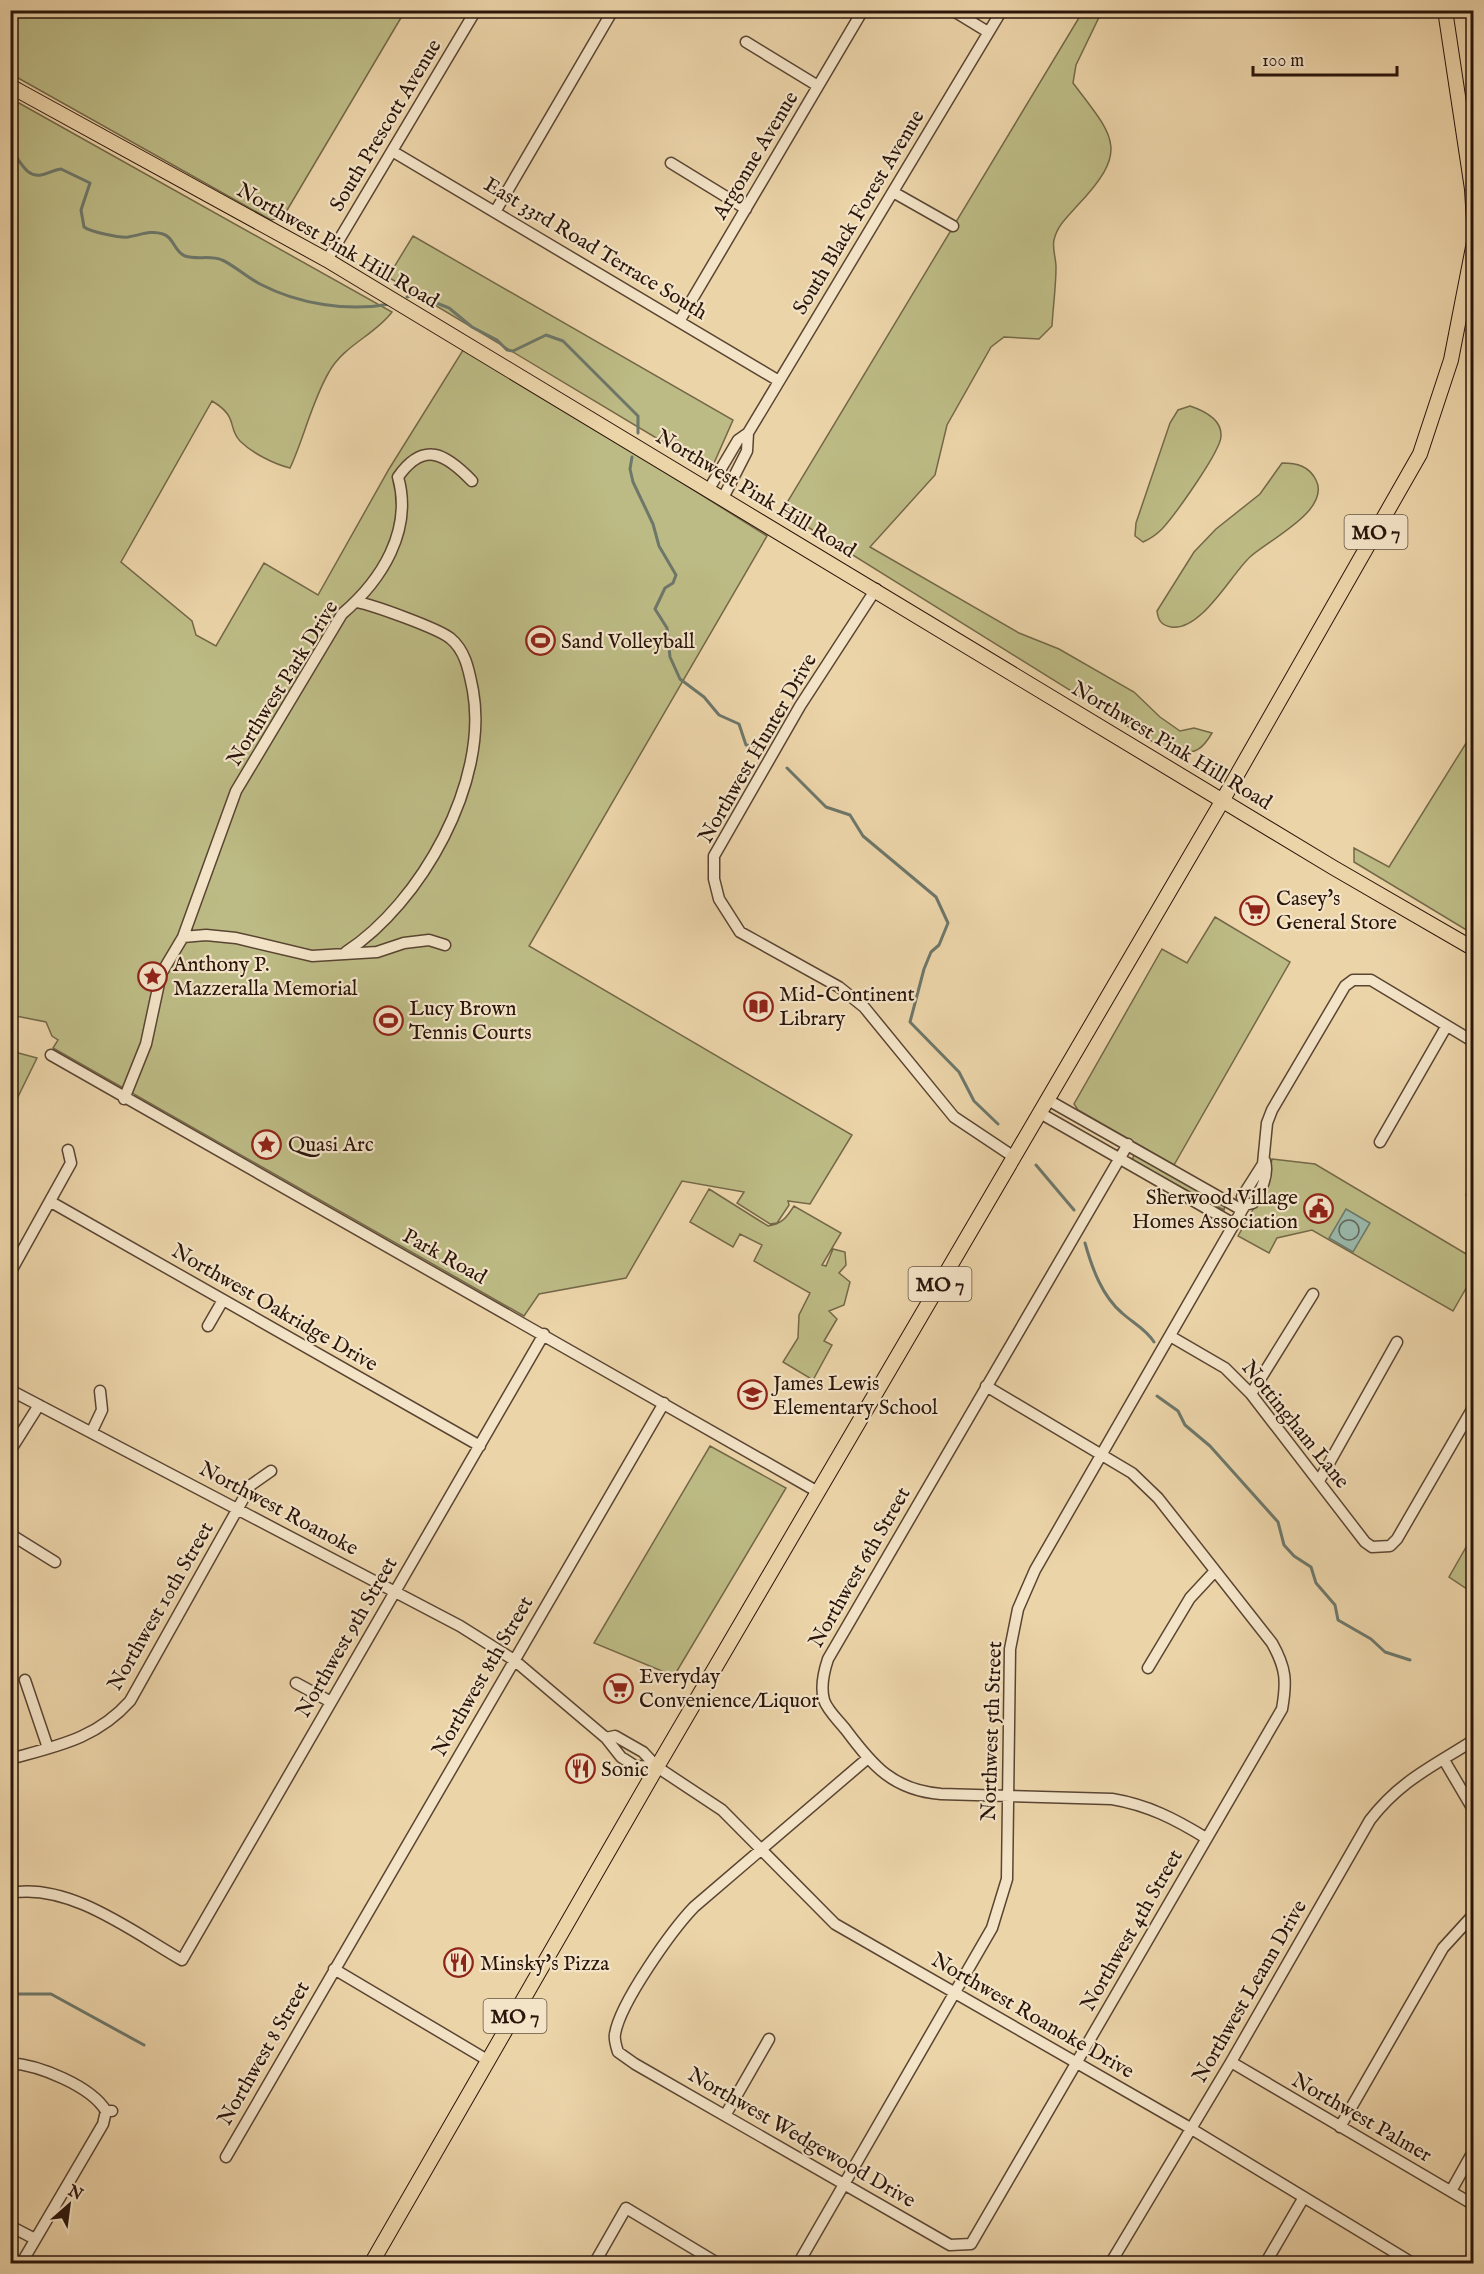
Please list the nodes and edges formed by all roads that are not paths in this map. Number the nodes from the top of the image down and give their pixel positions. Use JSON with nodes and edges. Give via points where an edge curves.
{"nodes":[{"id":1,"x":476,"y":10,"type":"edge"},
{"id":2,"x":614,"y":10,"type":"edge"},
{"id":3,"x":863,"y":10,"type":"edge"},
{"id":4,"x":952,"y":10,"type":"edge"},
{"id":5,"x":1002,"y":10,"type":"edge"},
{"id":6,"x":1445,"y":10,"type":"edge"},
{"id":7,"x":988,"y":32,"type":"junction"},
{"id":8,"x":746,"y":42,"type":"dead end"},
{"id":9,"x":10,"y":86,"type":"edge"},
{"id":10,"x":818,"y":86,"type":"junction"},
{"id":11,"x":392,"y":151,"type":"junction"},
{"id":12,"x":671,"y":163,"type":"dead end"},
{"id":13,"x":893,"y":192,"type":"junction"},
{"id":14,"x":746,"y":209,"type":"junction"},
{"id":15,"x":495,"y":212,"type":"junction"},
{"id":16,"x":1473,"y":222,"type":"edge"},
{"id":17,"x":953,"y":226,"type":"dead end"},
{"id":18,"x":1473,"y":242,"type":"edge"},
{"id":19,"x":327,"y":260,"type":"junction"},
{"id":20,"x":680,"y":320,"type":"junction"},
{"id":21,"x":779,"y":381,"type":"junction"},
{"id":22,"x":748,"y":433,"type":"junction"},
{"id":23,"x":472,"y":481,"type":"dead end"},
{"id":24,"x":709,"y":489,"type":"junction"},
{"id":25,"x":723,"y":498,"type":"junction"},
{"id":26,"x":876,"y":590,"type":"junction"},
{"id":27,"x":357,"y":602,"type":"junction"},
{"id":28,"x":1222,"y":800,"type":"junction"},
{"id":29,"x":183,"y":937,"type":"junction"},
{"id":30,"x":445,"y":945,"type":"dead end"},
{"id":31,"x":1473,"y":949,"type":"edge"},
{"id":32,"x":345,"y":953,"type":"junction"},
{"id":33,"x":1446,"y":1027,"type":"junction"},
{"id":34,"x":1473,"y":1042,"type":"edge"},
{"id":35,"x":51,"y":1055,"type":"dead end"},
{"id":36,"x":124,"y":1099,"type":"junction"},
{"id":37,"x":1048,"y":1100,"type":"junction"},
{"id":38,"x":1040,"y":1113,"type":"junction"},
{"id":39,"x":1380,"y":1142,"type":"dead end"},
{"id":40,"x":1128,"y":1144,"type":"junction"},
{"id":41,"x":68,"y":1150,"type":"dead end"},
{"id":42,"x":1014,"y":1157,"type":"junction"},
{"id":43,"x":1119,"y":1158,"type":"junction"},
{"id":44,"x":51,"y":1202,"type":"junction"},
{"id":45,"x":1243,"y":1207,"type":"junction"},
{"id":46,"x":1234,"y":1224,"type":"junction"},
{"id":47,"x":10,"y":1273,"type":"edge"},
{"id":48,"x":1313,"y":1294,"type":"dead end"},
{"id":49,"x":223,"y":1299,"type":"junction"},
{"id":50,"x":208,"y":1326,"type":"dead end"},
{"id":51,"x":544,"y":1334,"type":"junction"},
{"id":52,"x":1170,"y":1336,"type":"junction"},
{"id":53,"x":1397,"y":1342,"type":"dead end"},
{"id":54,"x":986,"y":1386,"type":"junction"},
{"id":55,"x":10,"y":1390,"type":"edge"},
{"id":56,"x":100,"y":1391,"type":"dead end"},
{"id":57,"x":1251,"y":1394,"type":"junction"},
{"id":58,"x":664,"y":1403,"type":"junction"},
{"id":59,"x":39,"y":1405,"type":"junction"},
{"id":60,"x":1473,"y":1406,"type":"edge"},
{"id":61,"x":92,"y":1431,"type":"junction"},
{"id":62,"x":480,"y":1446,"type":"junction"},
{"id":63,"x":10,"y":1451,"type":"edge"},
{"id":64,"x":1101,"y":1454,"type":"junction"},
{"id":65,"x":271,"y":1471,"type":"dead end"},
{"id":66,"x":1319,"y":1481,"type":"junction"},
{"id":67,"x":818,"y":1492,"type":"junction"},
{"id":68,"x":238,"y":1508,"type":"junction"},
{"id":69,"x":10,"y":1534,"type":"edge"},
{"id":70,"x":55,"y":1562,"type":"dead end"},
{"id":71,"x":1215,"y":1571,"type":"junction"},
{"id":72,"x":396,"y":1592,"type":"junction"},
{"id":73,"x":514,"y":1660,"type":"junction"},
{"id":74,"x":1148,"y":1668,"type":"dead end"},
{"id":75,"x":25,"y":1680,"type":"dead end"},
{"id":76,"x":296,"y":1683,"type":"dead end"},
{"id":77,"x":331,"y":1702,"type":"junction"},
{"id":78,"x":1473,"y":1740,"type":"edge"},
{"id":79,"x":48,"y":1748,"type":"junction"},
{"id":80,"x":868,"y":1758,"type":"junction"},
{"id":81,"x":10,"y":1759,"type":"edge"},
{"id":82,"x":1444,"y":1760,"type":"junction"},
{"id":83,"x":657,"y":1767,"type":"junction"},
{"id":84,"x":1008,"y":1796,"type":"junction"},
{"id":85,"x":1473,"y":1810,"type":"edge"},
{"id":86,"x":1206,"y":1838,"type":"junction"},
{"id":87,"x":763,"y":1848,"type":"junction"},
{"id":88,"x":10,"y":1893,"type":"edge"},
{"id":89,"x":1473,"y":1914,"type":"edge"},
{"id":90,"x":334,"y":1969,"type":"junction"},
{"id":91,"x":956,"y":1992,"type":"junction"},
{"id":92,"x":769,"y":2039,"type":"dead end"},
{"id":93,"x":489,"y":2061,"type":"junction"},
{"id":94,"x":1077,"y":2062,"type":"junction"},
{"id":95,"x":1231,"y":2062,"type":"junction"},
{"id":96,"x":10,"y":2063,"type":"edge"},
{"id":97,"x":726,"y":2114,"type":"junction"},
{"id":98,"x":1340,"y":2127,"type":"junction"},
{"id":99,"x":1191,"y":2129,"type":"junction"},
{"id":100,"x":1473,"y":2150,"type":"edge"},
{"id":101,"x":226,"y":2157,"type":"dead end"},
{"id":102,"x":845,"y":2183,"type":"junction"},
{"id":103,"x":1450,"y":2191,"type":"junction"},
{"id":104,"x":1304,"y":2197,"type":"junction"},
{"id":105,"x":1473,"y":2205,"type":"edge"},
{"id":106,"x":10,"y":2226,"type":"edge"},
{"id":107,"x":35,"y":2239,"type":"junction"},
{"id":108,"x":971,"y":2244,"type":"joint"},
{"id":109,"x":21,"y":2264,"type":"edge"},
{"id":110,"x":371,"y":2264,"type":"edge"},
{"id":111,"x":594,"y":2264,"type":"edge"},
{"id":112,"x":719,"y":2264,"type":"edge"},
{"id":113,"x":798,"y":2264,"type":"edge"},
{"id":114,"x":1110,"y":2264,"type":"edge"},
{"id":115,"x":1265,"y":2264,"type":"edge"},
{"id":116,"x":1414,"y":2264,"type":"edge"}],
"edges":[{"from":1,"to":11,"type":"street","name":"South Prescott Avenue"},
{"from":2,"to":15,"type":"street"},
{"from":3,"to":10,"type":"street","name":"Argonne Avenue"},
{"from":4,"to":7,"type":"street"},
{"from":5,"to":7,"type":"street","name":"South Black Forest Avenue"},
{"from":6,"to":16,"type":"main road","via":[[1472,189]]},
{"from":7,"to":13,"type":"street","name":"South Black Forest Avenue"},
{"from":8,"to":10,"type":"street"},
{"from":9,"to":19,"type":"main road","name":"Northwest Pink Hill Road"},
{"from":10,"to":14,"type":"street","name":"Argonne Avenue"},
{"from":11,"to":15,"type":"street","name":"East 33rd Road Terrace South"},
{"from":11,"to":19,"type":"street","name":"South Prescott Avenue"},
{"from":12,"to":14,"type":"street"},
{"from":13,"to":17,"type":"street"},
{"from":13,"to":21,"type":"street","name":"South Black Forest Avenue"},
{"from":14,"to":20,"type":"street","name":"Argonne Avenue"},
{"from":15,"to":20,"type":"street","name":"East 33rd Road Terrace South"},
{"from":18,"to":28,"type":"main road","number":"MO 7","via":[[1452,360],[1420,454]]},
{"from":19,"to":24,"type":"main road","name":"Northwest Pink Hill Road"},
{"from":20,"to":21,"type":"street","name":"East 33rd Road Terrace South"},
{"from":21,"to":22,"type":"street","name":"South Black Forest Avenue"},
{"from":22,"to":24,"type":"street","name":"South Black Forest Avenue","via":[[738,440]]},
{"from":22,"to":25,"type":"street","name":"South Black Forest Avenue","via":[[747,451]]},
{"from":23,"to":27,"type":"street","via":[[439,454],[420,455],[407,464],[398,477],[404,510],[400,533],[390,556]]},
{"from":24,"to":25,"type":"main road","name":"Northwest Pink Hill Road"},
{"from":25,"to":26,"type":"main road","name":"Northwest Pink Hill Road"},
{"from":26,"to":28,"type":"main road","name":"Northwest Pink Hill Road"},
{"from":26,"to":42,"type":"street","name":"Northwest Hunter Drive","via":[[800,706],[714,856],[714,879],[719,899],[740,932],[839,987],[864,1007],[954,1117]]},
{"from":27,"to":29,"type":"street","name":"Northwest Park Drive","via":[[342,614],[236,791]]},
{"from":27,"to":32,"type":"street","name":"Northwest Park Drive","via":[[450,638],[468,662],[475,704],[475,746],[465,791],[442,840],[408,892],[371,936]]},
{"from":28,"to":31,"type":"main road","name":"Northwest Pink Hill Road"},
{"from":28,"to":37,"type":"main road","number":"MO 7"},
{"from":29,"to":32,"type":"street","name":"Northwest Park Drive","via":[[237,938],[312,956]]},
{"from":29,"to":36,"type":"street","name":"Northwest Park Drive","via":[[161,974],[146,1044]]},
{"from":30,"to":32,"type":"street","via":[[429,940],[377,952]]},
{"from":33,"to":34,"type":"street"},
{"from":33,"to":39,"type":"street"},
{"from":33,"to":45,"type":"street","name":"Northwest 5th Street","via":[[1371,980],[1353,980],[1345,986],[1272,1110],[1263,1185],[1252,1203]]},
{"from":35,"to":36,"type":"street","name":"Park Road"},
{"from":36,"to":51,"type":"street","name":"Park Road"},
{"from":37,"to":38,"type":"main road","number":"MO 7"},
{"from":37,"to":40,"type":"street"},
{"from":38,"to":42,"type":"main road","number":"MO 7"},
{"from":38,"to":43,"type":"street"},
{"from":40,"to":43,"type":"street","name":"Northwest 6th Street"},
{"from":40,"to":45,"type":"street"},
{"from":41,"to":44,"type":"street","via":[[71,1163]]},
{"from":42,"to":67,"type":"main road","number":"MO 7"},
{"from":43,"to":46,"type":"street"},
{"from":43,"to":54,"type":"street","name":"Northwest 6th Street"},
{"from":44,"to":47,"type":"street"},
{"from":44,"to":49,"type":"street","name":"Northwest Oakridge Drive"},
{"from":45,"to":46,"type":"street","name":"Northwest 5th Street"},
{"from":46,"to":52,"type":"street","name":"Northwest 5th Street"},
{"from":48,"to":57,"type":"street"},
{"from":49,"to":50,"type":"street"},
{"from":49,"to":62,"type":"street","name":"Northwest Oakridge Drive"},
{"from":51,"to":58,"type":"street","name":"Park Road"},
{"from":51,"to":62,"type":"street","name":"Northwest 9th Street"},
{"from":52,"to":57,"type":"street","name":"Nottingham Lane","via":[[1225,1368]]},
{"from":52,"to":64,"type":"street","name":"Northwest 5th Street"},
{"from":53,"to":66,"type":"street"},
{"from":54,"to":64,"type":"street"},
{"from":54,"to":80,"type":"street","name":"Northwest 6th Street","via":[[828,1659],[823,1678],[824,1701]]},
{"from":55,"to":59,"type":"street","name":"Northwest Roanoke"},
{"from":56,"to":61,"type":"street","via":[[102,1410]]},
{"from":57,"to":66,"type":"street","name":"Nottingham Lane"},
{"from":58,"to":67,"type":"street","name":"Park Road"},
{"from":58,"to":73,"type":"street","name":"Northwest 8th Street"},
{"from":59,"to":61,"type":"street","name":"Northwest Roanoke"},
{"from":59,"to":63,"type":"street"},
{"from":60,"to":66,"type":"street","name":"Nottingham Lane","via":[[1390,1546],[1365,1542]]},
{"from":61,"to":68,"type":"street","name":"Northwest Roanoke"},
{"from":62,"to":72,"type":"street","name":"Northwest 9th Street"},
{"from":64,"to":71,"type":"street","via":[[1132,1473],[1158,1498]]},
{"from":64,"to":84,"type":"street","name":"Northwest 5th Street","via":[[1035,1570],[1018,1609],[1010,1650]]},
{"from":65,"to":68,"type":"street","name":"Northwest 10th Street","via":[[251,1485]]},
{"from":67,"to":83,"type":"main road","number":"MO 7"},
{"from":68,"to":72,"type":"street","name":"Northwest Roanoke"},
{"from":68,"to":79,"type":"street","name":"Northwest 10th Street","via":[[130,1701],[99,1729],[81,1739]]},
{"from":69,"to":70,"type":"street"},
{"from":71,"to":74,"type":"street","via":[[1190,1598]]},
{"from":71,"to":86,"type":"street","name":"Northwest 4th Street","via":[[1272,1643],[1282,1661],[1287,1685],[1282,1709]]},
{"from":72,"to":73,"type":"street","name":"Northwest Roanoke"},
{"from":72,"to":77,"type":"street","name":"Northwest 9th Street"},
{"from":73,"to":83,"type":"street","name":"Northwest Roanoke","via":[[606,1738],[621,1757],[635,1766]]},
{"from":73,"to":90,"type":"street","name":"Northwest 8th Street"},
{"from":75,"to":79,"type":"street"},
{"from":76,"to":77,"type":"street"},
{"from":77,"to":88,"type":"street","name":"Northwest 9th Street","via":[[182,1960],[83,1904],[53,1893]]},
{"from":78,"to":82,"type":"street","name":"Northwest Leann Drive"},
{"from":79,"to":81,"type":"street","name":"Northwest 10th Street"},
{"from":80,"to":84,"type":"street","name":"Northwest 6th Street","via":[[892,1781],[923,1793]]},
{"from":80,"to":87,"type":"street"},
{"from":82,"to":85,"type":"street"},
{"from":82,"to":95,"type":"street","name":"Northwest Leann Drive","via":[[1411,1778],[1388,1797],[1370,1820]]},
{"from":83,"to":87,"type":"street","name":"Northwest Roanoke Drive","via":[[722,1810]]},
{"from":83,"to":93,"type":"main road","number":"MO 7"},
{"from":84,"to":86,"type":"street","name":"Northwest 6th Street","via":[[1112,1799],[1140,1804],[1166,1814]]},
{"from":84,"to":91,"type":"street","name":"Northwest 5th Street","via":[[1007,1879],[992,1929]]},
{"from":86,"to":94,"type":"street","name":"Northwest 4th Street"},
{"from":87,"to":91,"type":"street","name":"Northwest Roanoke Drive","via":[[836,1924]]},
{"from":87,"to":97,"type":"street","name":"Northwest Wedgewood Drive","via":[[675,1926],[624,2008],[614,2035],[618,2052]]},
{"from":89,"to":98,"type":"street","via":[[1443,1948]]},
{"from":90,"to":93,"type":"street"},
{"from":90,"to":101,"type":"street","name":"Northwest 8 Street"},
{"from":91,"to":94,"type":"street","name":"Northwest Roanoke Drive"},
{"from":91,"to":102,"type":"street","name":"Northwest 5th Street"},
{"from":92,"to":97,"type":"street"},
{"from":93,"to":110,"type":"main road","number":"MO 7"},
{"from":94,"to":99,"type":"street","name":"Northwest Roanoke Drive"},
{"from":94,"to":108,"type":"street","name":"Northwest 4th Street"},
{"from":95,"to":98,"type":"street","name":"Northwest Palmer"},
{"from":95,"to":99,"type":"street","name":"Northwest Leann Drive"},
{"from":96,"to":107,"type":"street","via":[[36,2067],[61,2078],[109,2111]]},
{"from":97,"to":102,"type":"street","name":"Northwest Wedgewood Drive"},
{"from":98,"to":103,"type":"street","name":"Northwest Palmer"},
{"from":99,"to":104,"type":"street","name":"Northwest Roanoke Drive"},
{"from":99,"to":114,"type":"street","name":"Northwest Leann Drive"},
{"from":100,"to":103,"type":"street"},
{"from":102,"to":108,"type":"street","name":"Northwest Wedgewood Drive","via":[[950,2245]]},
{"from":102,"to":113,"type":"street","name":"Northwest 5th Street"},
{"from":103,"to":105,"type":"street","name":"Northwest Palmer"},
{"from":104,"to":115,"type":"street"},
{"from":104,"to":116,"type":"street","name":"Northwest Roanoke Drive"},
{"from":106,"to":107,"type":"street"},
{"from":107,"to":109,"type":"street"},
{"from":111,"to":112,"type":"street","via":[[626,2208]]}]}
